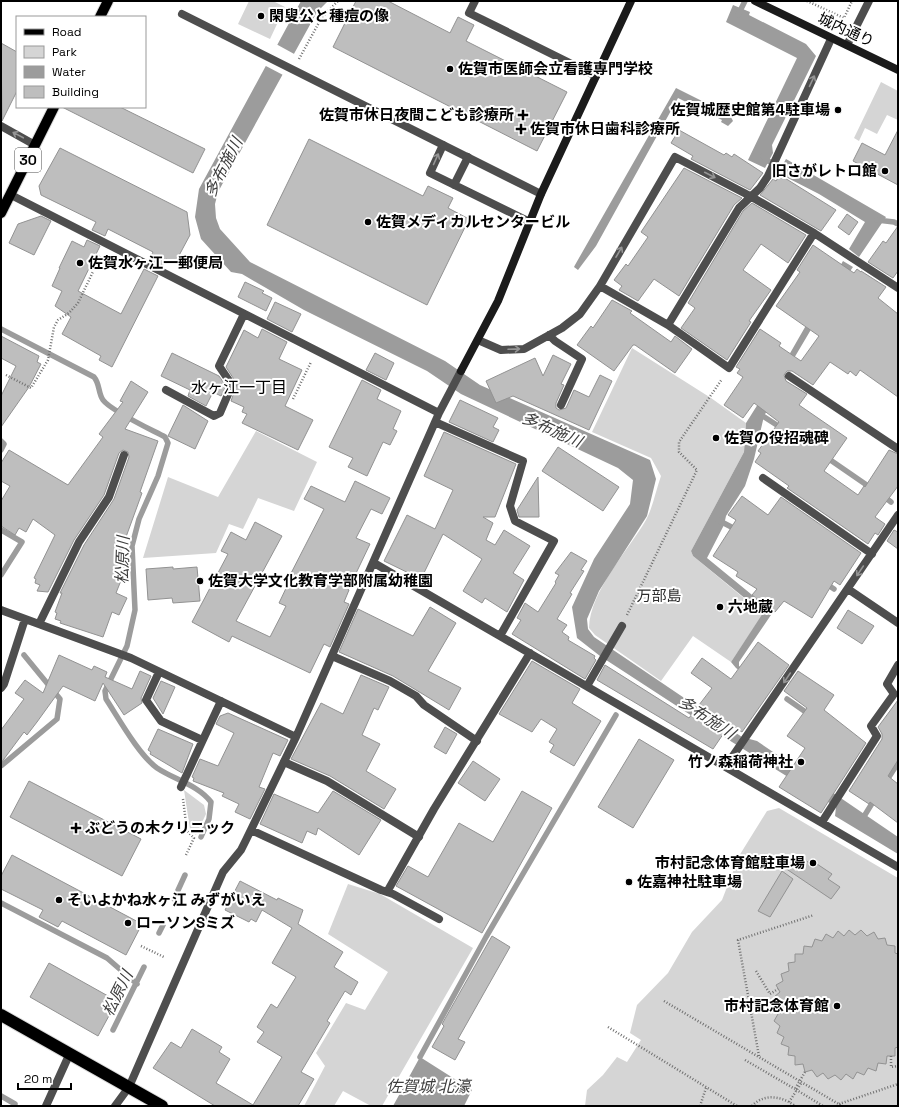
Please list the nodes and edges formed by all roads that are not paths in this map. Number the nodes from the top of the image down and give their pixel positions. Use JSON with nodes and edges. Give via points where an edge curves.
{"nodes":[{"id":1,"x":108,"y":1,"type":"edge"},
{"id":2,"x":475,"y":1,"type":"edge"},
{"id":3,"x":631,"y":1,"type":"edge"},
{"id":4,"x":869,"y":1,"type":"edge"},
{"id":5,"x":758,"y":2,"type":"edge"},
{"id":6,"x":182,"y":14,"type":"dead end"},
{"id":7,"x":100,"y":16,"type":"edge"},
{"id":8,"x":831,"y":39,"type":"junction"},
{"id":9,"x":847,"y":45,"type":"junction"},
{"id":10,"x":898,"y":70,"type":"edge"},
{"id":11,"x":596,"y":76,"type":"junction"},
{"id":12,"x":53,"y":108,"type":"edge"},
{"id":13,"x":1,"y":126,"type":"edge"},
{"id":14,"x":35,"y":144,"type":"junction"},
{"id":15,"x":443,"y":145,"type":"junction"},
{"id":16,"x":468,"y":157,"type":"junction"},
{"id":17,"x":454,"y":185,"type":"junction"},
{"id":18,"x":541,"y":194,"type":"junction"},
{"id":19,"x":11,"y":195,"type":"junction"},
{"id":20,"x":750,"y":196,"type":"junction"},
{"id":21,"x":1,"y":213,"type":"edge"},
{"id":22,"x":530,"y":222,"type":"junction"},
{"id":23,"x":814,"y":233,"type":"junction"},
{"id":24,"x":600,"y":286,"type":"junction"},
{"id":25,"x":898,"y":288,"type":"edge"},
{"id":26,"x":244,"y":314,"type":"junction"},
{"id":27,"x":668,"y":325,"type":"junction"},
{"id":28,"x":549,"y":335,"type":"junction"},
{"id":29,"x":478,"y":340,"type":"junction"},
{"id":30,"x":789,"y":376,"type":"dead end"},
{"id":31,"x":166,"y":390,"type":"dead end"},
{"id":32,"x":561,"y":405,"type":"dead end"},
{"id":33,"x":439,"y":413,"type":"junction"},
{"id":34,"x":435,"y":422,"type":"junction"},
{"id":35,"x":898,"y":449,"type":"edge"},
{"id":36,"x":124,"y":455,"type":"dead end"},
{"id":37,"x":763,"y":478,"type":"dead end"},
{"id":38,"x":898,"y":515,"type":"edge"},
{"id":39,"x":872,"y":554,"type":"junction"},
{"id":40,"x":374,"y":563,"type":"junction"},
{"id":41,"x":848,"y":589,"type":"junction"},
{"id":42,"x":1,"y":610,"type":"edge"},
{"id":43,"x":25,"y":619,"type":"junction"},
{"id":44,"x":898,"y":623,"type":"edge"},
{"id":45,"x":39,"y":624,"type":"junction"},
{"id":46,"x":622,"y":626,"type":"road end"},
{"id":47,"x":500,"y":636,"type":"junction"},
{"id":48,"x":530,"y":653,"type":"junction"},
{"id":49,"x":332,"y":656,"type":"junction"},
{"id":50,"x":898,"y":665,"type":"edge"},
{"id":51,"x":159,"y":672,"type":"junction"},
{"id":52,"x":587,"y":686,"type":"junction"},
{"id":53,"x":1,"y":688,"type":"edge"},
{"id":54,"x":221,"y":701,"type":"junction"},
{"id":55,"x":296,"y":737,"type":"junction"},
{"id":56,"x":202,"y":740,"type":"junction"},
{"id":57,"x":478,"y":741,"type":"junction"},
{"id":58,"x":284,"y":762,"type":"junction"},
{"id":59,"x":726,"y":766,"type":"junction"},
{"id":60,"x":181,"y":787,"type":"road end"},
{"id":61,"x":822,"y":822,"type":"junction"},
{"id":62,"x":251,"y":830,"type":"junction"},
{"id":63,"x":418,"y":836,"type":"junction"},
{"id":64,"x":898,"y":867,"type":"edge"},
{"id":65,"x":387,"y":892,"type":"junction"},
{"id":66,"x":439,"y":919,"type":"dead end"},
{"id":67,"x":1,"y":1015,"type":"edge"},
{"id":68,"x":70,"y":1053,"type":"junction"},
{"id":69,"x":129,"y":1087,"type":"junction"},
{"id":70,"x":46,"y":1106,"type":"edge"},
{"id":71,"x":115,"y":1106,"type":"edge"},
{"id":72,"x":162,"y":1106,"type":"edge"}],
"edges":[{"from":1,"to":7,"type":"main road"},
{"from":2,"to":11,"type":"street","via":[[469,13]]},
{"from":3,"to":11,"type":"street"},
{"from":4,"to":9,"type":"street"},
{"from":5,"to":8,"type":"street","name":"城内通り"},
{"from":6,"to":15,"type":"street"},
{"from":8,"to":9,"type":"street","name":"城内通り"},
{"from":20,"to":8,"type":"street","one_way":true,"via":[[760,188],[768,176]]},
{"from":9,"to":10,"type":"street","name":"城内通り"},
{"from":11,"to":18,"type":"street"},
{"from":12,"to":14,"type":"main road","number":"30"},
{"from":14,"to":13,"type":"street","one_way":true},
{"from":14,"to":19,"type":"main road","number":"30"},
{"from":15,"to":16,"type":"street"},
{"from":17,"to":15,"type":"street","one_way":true,"via":[[430,173]]},
{"from":16,"to":17,"type":"street"},
{"from":16,"to":18,"type":"street"},
{"from":17,"to":22,"type":"street"},
{"from":18,"to":22,"type":"street"},
{"from":19,"to":21,"type":"main road","number":"30"},
{"from":19,"to":26,"type":"street"},
{"from":20,"to":23,"type":"street"},
{"from":24,"to":20,"type":"street","one_way":true,"via":[[675,157]]},
{"from":20,"to":27,"type":"street","via":[[739,208]]},
{"from":22,"to":29,"type":"street","via":[[498,301]]},
{"from":23,"to":25,"type":"street"},
{"from":23,"to":27,"type":"street","via":[[729,368]]},
{"from":24,"to":27,"type":"street"},
{"from":24,"to":28,"type":"street","via":[[580,314]]},
{"from":26,"to":31,"type":"street","via":[[219,366],[232,385],[220,414],[214,416]]},
{"from":26,"to":33,"type":"street"},
{"from":29,"to":28,"type":"street","one_way":true,"via":[[501,350],[524,349]]},
{"from":28,"to":32,"type":"street","via":[[582,359]]},
{"from":29,"to":33,"type":"street"},
{"from":30,"to":35,"type":"street"},
{"from":33,"to":34,"type":"street"},
{"from":34,"to":40,"type":"street"},
{"from":34,"to":47,"type":"street","via":[[524,461],[510,506],[515,521],[554,541]]},
{"from":36,"to":45,"type":"street","via":[[109,497],[79,542]]},
{"from":37,"to":39,"type":"street"},
{"from":38,"to":39,"type":"street"},
{"from":39,"to":41,"type":"street","one_way":true},
{"from":40,"to":47,"type":"street"},
{"from":40,"to":49,"type":"street"},
{"from":41,"to":44,"type":"street"},
{"from":41,"to":59,"type":"street","one_way":true},
{"from":42,"to":43,"type":"street"},
{"from":43,"to":45,"type":"street"},
{"from":43,"to":53,"type":"street"},
{"from":45,"to":51,"type":"street","via":[[131,658]]},
{"from":46,"to":52,"type":"street"},
{"from":47,"to":48,"type":"street"},
{"from":48,"to":52,"type":"street"},
{"from":48,"to":57,"type":"street"},
{"from":49,"to":55,"type":"street"},
{"from":49,"to":57,"type":"street","via":[[390,681],[416,696],[434,712]]},
{"from":50,"to":61,"type":"street","via":[[887,684],[894,694],[871,726],[877,736]]},
{"from":51,"to":54,"type":"street"},
{"from":51,"to":56,"type":"street","via":[[146,700],[161,721]]},
{"from":52,"to":59,"type":"street"},
{"from":54,"to":55,"type":"street"},
{"from":54,"to":56,"type":"street"},
{"from":55,"to":58,"type":"street"},
{"from":56,"to":60,"type":"street"},
{"from":57,"to":63,"type":"street"},
{"from":58,"to":62,"type":"street"},
{"from":58,"to":63,"type":"street","via":[[327,781]]},
{"from":59,"to":61,"type":"street"},
{"from":61,"to":64,"type":"street"},
{"from":62,"to":65,"type":"street"},
{"from":62,"to":69,"type":"street","via":[[241,850],[223,872],[138,1061]]},
{"from":63,"to":65,"type":"street"},
{"from":65,"to":66,"type":"street"},
{"from":67,"to":68,"type":"highway"},
{"from":68,"to":69,"type":"highway"},
{"from":68,"to":70,"type":"street"},
{"from":69,"to":71,"type":"street"},
{"from":69,"to":72,"type":"highway"}]}
